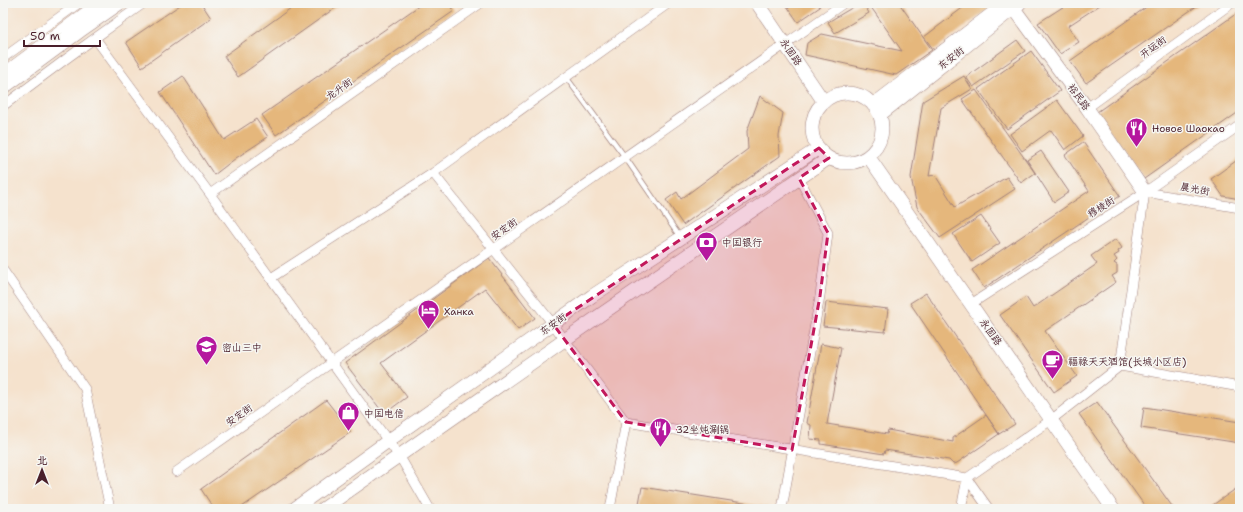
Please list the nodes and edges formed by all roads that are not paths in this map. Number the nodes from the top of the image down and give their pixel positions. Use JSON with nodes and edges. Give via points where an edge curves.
{"nodes":[{"id":1,"x":79,"y":3,"type":"edge"},
{"id":2,"x":100,"y":3,"type":"edge"},
{"id":3,"x":120,"y":3,"type":"edge"},
{"id":4,"x":144,"y":3,"type":"edge"},
{"id":5,"x":481,"y":3,"type":"edge"},
{"id":6,"x":669,"y":3,"type":"edge"},
{"id":7,"x":757,"y":3,"type":"edge"},
{"id":8,"x":844,"y":3,"type":"edge"},
{"id":9,"x":1232,"y":3,"type":"edge"},
{"id":10,"x":1013,"y":4,"type":"edge"},
{"id":11,"x":95,"y":38,"type":"junction"},
{"id":12,"x":786,"y":44,"type":"junction"},
{"id":13,"x":3,"y":58,"type":"edge"},
{"id":14,"x":3,"y":75,"type":"edge"},
{"id":15,"x":566,"y":78,"type":"junction"},
{"id":16,"x":3,"y":88,"type":"edge"},
{"id":17,"x":824,"y":102,"type":"junction"},
{"id":18,"x":3,"y":106,"type":"edge"},
{"id":19,"x":1087,"y":108,"type":"junction"},
{"id":20,"x":877,"y":109,"type":"junction"},
{"id":21,"x":1240,"y":124,"type":"edge"},
{"id":22,"x":819,"y":148,"type":"junction"},
{"id":23,"x":868,"y":156,"type":"junction"},
{"id":24,"x":625,"y":157,"type":"junction"},
{"id":25,"x":829,"y":158,"type":"junction"},
{"id":26,"x":433,"y":173,"type":"junction"},
{"id":27,"x":799,"y":178,"type":"junction"},
{"id":28,"x":1145,"y":192,"type":"junction"},
{"id":29,"x":210,"y":194,"type":"junction"},
{"id":30,"x":1240,"y":208,"type":"edge"},
{"id":31,"x":681,"y":238,"type":"junction"},
{"id":32,"x":494,"y":249,"type":"junction"},
{"id":33,"x":3,"y":270,"type":"edge"},
{"id":34,"x":271,"y":278,"type":"junction"},
{"id":35,"x":971,"y":304,"type":"junction"},
{"id":36,"x":553,"y":324,"type":"junction"},
{"id":37,"x":565,"y":340,"type":"junction"},
{"id":38,"x":332,"y":363,"type":"junction"},
{"id":39,"x":1120,"y":366,"type":"junction"},
{"id":40,"x":1240,"y":387,"type":"edge"},
{"id":41,"x":1051,"y":420,"type":"junction"},
{"id":42,"x":626,"y":422,"type":"junction"},
{"id":43,"x":388,"y":440,"type":"junction"},
{"id":44,"x":792,"y":450,"type":"junction"},
{"id":45,"x":400,"y":457,"type":"junction"},
{"id":46,"x":176,"y":472,"type":"dead end"},
{"id":47,"x":967,"y":478,"type":"junction"},
{"id":48,"x":110,"y":509,"type":"edge"},
{"id":49,"x":294,"y":509,"type":"edge"},
{"id":50,"x":324,"y":509,"type":"edge"},
{"id":51,"x":430,"y":509,"type":"edge"},
{"id":52,"x":610,"y":509,"type":"edge"},
{"id":53,"x":782,"y":509,"type":"edge"},
{"id":54,"x":962,"y":509,"type":"edge"},
{"id":55,"x":989,"y":509,"type":"edge"},
{"id":56,"x":1113,"y":509,"type":"edge"}],
"edges":[{"from":1,"to":13,"type":"street"},
{"from":2,"to":14,"type":"main road"},
{"from":3,"to":16,"type":"main road"},
{"from":4,"to":11,"type":"street"},
{"from":5,"to":29,"type":"street","name":"龙升街"},
{"from":6,"to":15,"type":"street"},
{"from":7,"to":12,"type":"main road","name":"永固路"},
{"from":8,"to":12,"type":"street","name":"安定街"},
{"from":9,"to":19,"type":"street","name":"开运街"},
{"from":10,"to":19,"type":"main road","name":"裕民路"},
{"from":10,"to":20,"type":"main road","name":"东安街"},
{"from":11,"to":18,"type":"street"},
{"from":11,"to":29,"type":"street"},
{"from":12,"to":17,"type":"main road","name":"永固路"},
{"from":12,"to":24,"type":"street","name":"安定街"},
{"from":15,"to":24,"type":"lane"},
{"from":15,"to":26,"type":"street"},
{"from":17,"to":20,"type":"main road","via":[[839,93],[853,93],[866,98]]},
{"from":17,"to":22,"type":"main road","via":[[817,109],[813,122],[813,136]]},
{"from":19,"to":28,"type":"main road","name":"裕民路"},
{"from":20,"to":23,"type":"main road","via":[[882,133],[878,146]]},
{"from":21,"to":28,"type":"street","name":"穆棱街"},
{"from":22,"to":25,"type":"main road"},
{"from":22,"to":31,"type":"main road","name":"东安街"},
{"from":23,"to":25,"type":"main road","via":[[856,162],[842,162]]},
{"from":23,"to":35,"type":"main road","name":"永固路"},
{"from":24,"to":31,"type":"lane"},
{"from":24,"to":32,"type":"street","name":"安定街"},
{"from":25,"to":27,"type":"main road","name":"东安街"},
{"from":26,"to":32,"type":"street"},
{"from":26,"to":34,"type":"street"},
{"from":27,"to":37,"type":"main road","name":"东安街"},
{"from":27,"to":44,"type":"street","via":[[828,233],[820,296]]},
{"from":28,"to":30,"type":"street","name":"晨光街"},
{"from":28,"to":35,"type":"street","name":"穆棱街"},
{"from":28,"to":39,"type":"street"},
{"from":29,"to":34,"type":"street"},
{"from":31,"to":36,"type":"main road","name":"东安街"},
{"from":32,"to":36,"type":"street"},
{"from":32,"to":38,"type":"street","name":"安定街"},
{"from":33,"to":48,"type":"street","via":[[85,390]]},
{"from":34,"to":38,"type":"street"},
{"from":35,"to":41,"type":"main road","name":"永固路"},
{"from":36,"to":37,"type":"street"},
{"from":36,"to":43,"type":"main road","name":"东安街"},
{"from":37,"to":42,"type":"street"},
{"from":37,"to":45,"type":"main road","name":"东安街"},
{"from":38,"to":43,"type":"street"},
{"from":38,"to":46,"type":"street","name":"安定街"},
{"from":39,"to":40,"type":"street"},
{"from":39,"to":41,"type":"street"},
{"from":41,"to":47,"type":"street"},
{"from":41,"to":56,"type":"main road","name":"永固路"},
{"from":42,"to":44,"type":"street"},
{"from":42,"to":52,"type":"street"},
{"from":43,"to":45,"type":"street"},
{"from":43,"to":49,"type":"main road","name":"东安街"},
{"from":44,"to":47,"type":"street"},
{"from":44,"to":53,"type":"street"},
{"from":45,"to":50,"type":"main road","name":"东安街"},
{"from":45,"to":51,"type":"street"},
{"from":47,"to":54,"type":"street"},
{"from":47,"to":55,"type":"street"}]}
